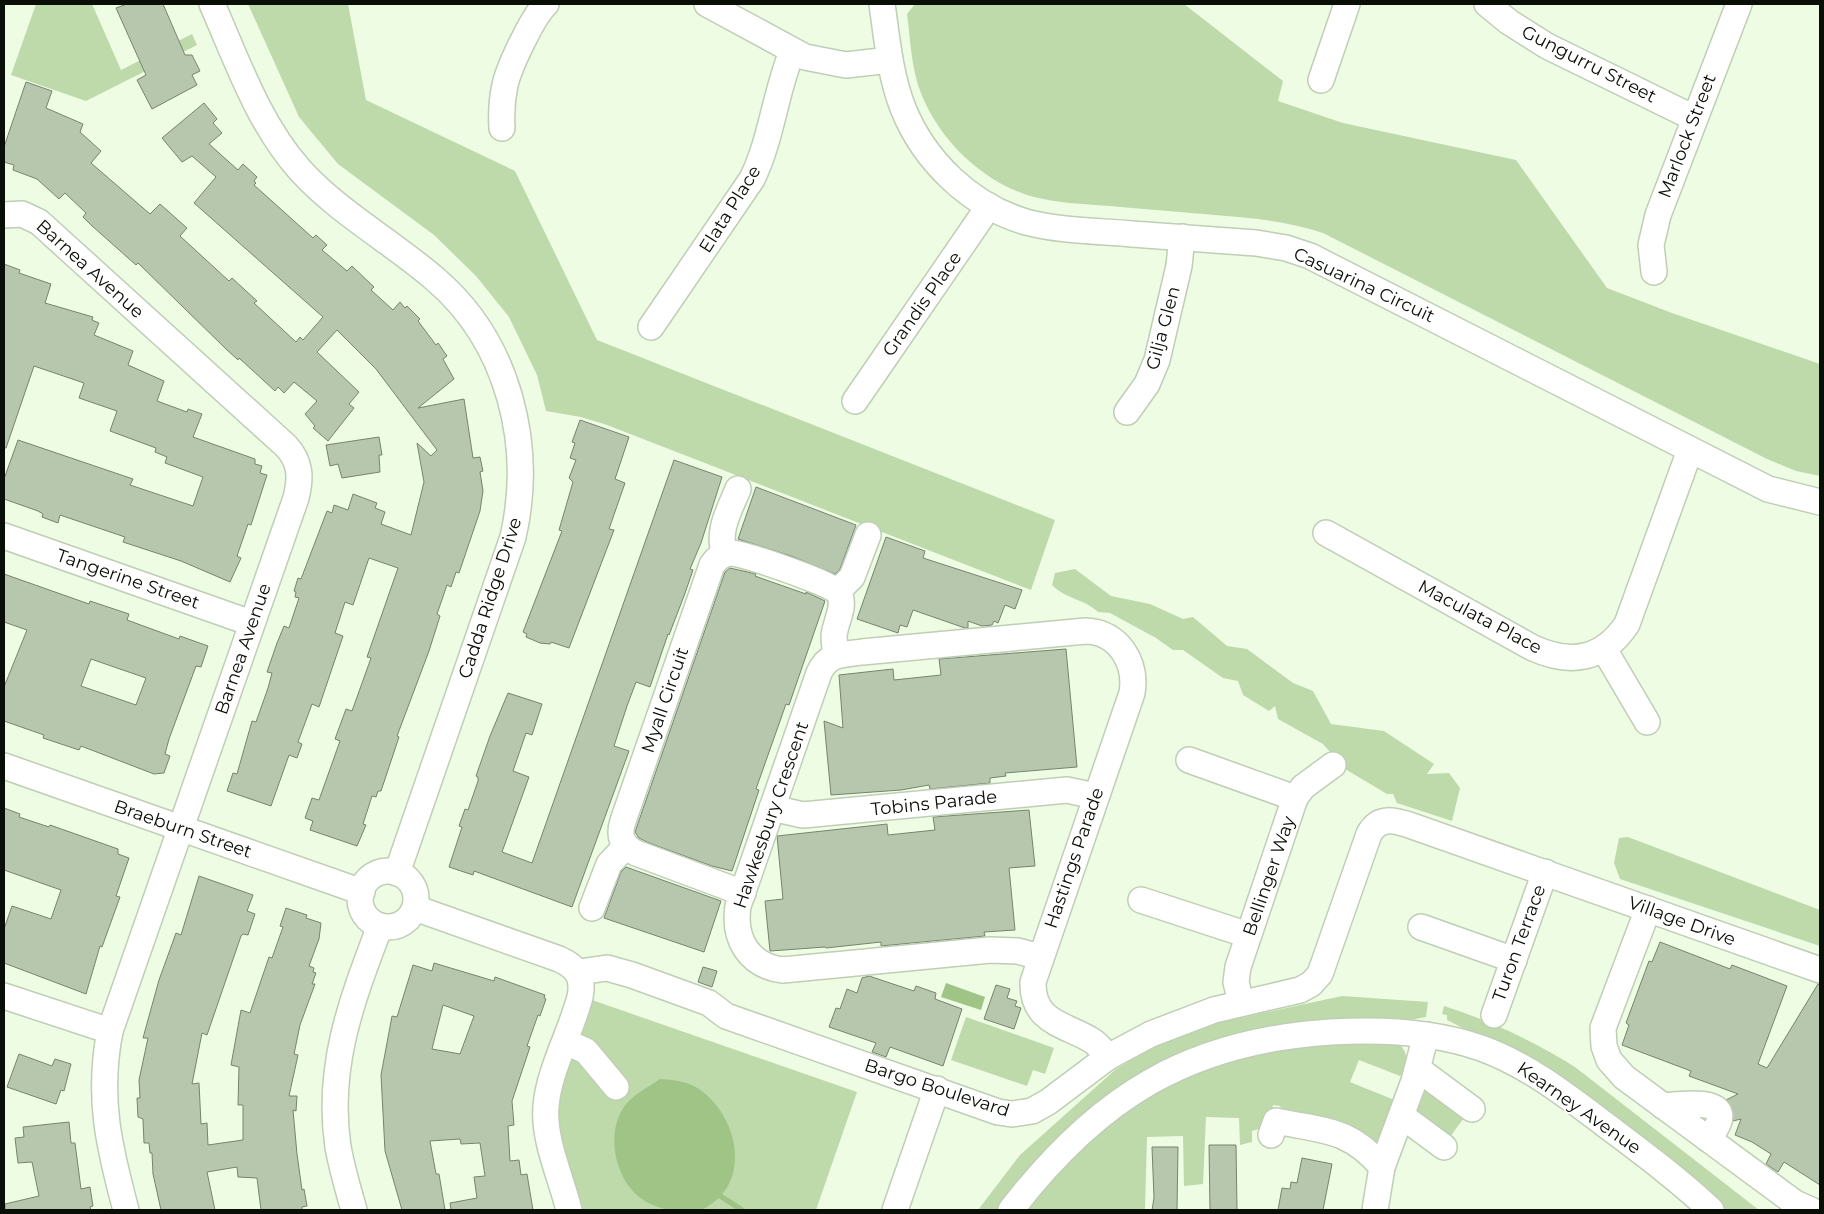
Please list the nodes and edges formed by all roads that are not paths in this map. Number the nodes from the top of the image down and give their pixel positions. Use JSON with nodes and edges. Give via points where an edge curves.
{"nodes":[{"id":1,"x":212,"y":4,"type":"edge"},
{"id":2,"x":546,"y":4,"type":"edge"},
{"id":3,"x":707,"y":4,"type":"edge"},
{"id":4,"x":882,"y":4,"type":"edge"},
{"id":5,"x":1347,"y":4,"type":"edge"},
{"id":6,"x":1487,"y":4,"type":"edge"},
{"id":7,"x":1739,"y":4,"type":"edge"},
{"id":8,"x":792,"y":52,"type":"junction"},
{"id":9,"x":890,"y":60,"type":"junction"},
{"id":10,"x":1321,"y":80,"type":"dead end"},
{"id":11,"x":1694,"y":118,"type":"junction"},
{"id":12,"x":502,"y":128,"type":"dead end"},
{"id":13,"x":990,"y":206,"type":"junction"},
{"id":14,"x":4,"y":215,"type":"edge"},
{"id":15,"x":1182,"y":237,"type":"junction"},
{"id":16,"x":1654,"y":272,"type":"dead end"},
{"id":17,"x":652,"y":327,"type":"dead end"},
{"id":18,"x":855,"y":401,"type":"dead end"},
{"id":19,"x":1127,"y":412,"type":"dead end"},
{"id":20,"x":1690,"y":450,"type":"junction"},
{"id":21,"x":738,"y":489,"type":"dead end"},
{"id":22,"x":1820,"y":502,"type":"edge"},
{"id":23,"x":1326,"y":533,"type":"dead end"},
{"id":24,"x":868,"y":535,"type":"dead end"},
{"id":25,"x":4,"y":536,"type":"edge"},
{"id":26,"x":725,"y":554,"type":"junction"},
{"id":27,"x":836,"y":589,"type":"junction"},
{"id":28,"x":252,"y":623,"type":"junction"},
{"id":29,"x":1604,"y":649,"type":"junction"},
{"id":30,"x":837,"y":655,"type":"junction"},
{"id":31,"x":1647,"y":722,"type":"dead end"},
{"id":32,"x":1189,"y":760,"type":"dead end"},
{"id":33,"x":1333,"y":765,"type":"dead end"},
{"id":34,"x":4,"y":766,"type":"edge"},
{"id":35,"x":1095,"y":796,"type":"junction"},
{"id":36,"x":1295,"y":798,"type":"junction"},
{"id":37,"x":772,"y":808,"type":"junction"},
{"id":38,"x":180,"y":828,"type":"junction"},
{"id":39,"x":626,"y":846,"type":"junction"},
{"id":40,"x":1545,"y":872,"type":"junction"},
{"id":41,"x":397,"y":873,"type":"junction"},
{"id":42,"x":362,"y":892,"type":"junction"},
{"id":43,"x":743,"y":892,"type":"junction"},
{"id":44,"x":1142,"y":900,"type":"dead end"},
{"id":45,"x":415,"y":908,"type":"junction"},
{"id":46,"x":592,"y":908,"type":"dead end"},
{"id":47,"x":1648,"y":908,"type":"junction"},
{"id":48,"x":380,"y":926,"type":"junction"},
{"id":49,"x":1421,"y":927,"type":"dead end"},
{"id":50,"x":1248,"y":935,"type":"junction"},
{"id":51,"x":1040,"y":957,"type":"junction"},
{"id":52,"x":1514,"y":960,"type":"junction"},
{"id":53,"x":1820,"y":970,"type":"edge"},
{"id":54,"x":580,"y":979,"type":"junction"},
{"id":55,"x":4,"y":996,"type":"edge"},
{"id":56,"x":1241,"y":1003,"type":"junction"},
{"id":57,"x":1494,"y":1014,"type":"dead end"},
{"id":58,"x":110,"y":1031,"type":"junction"},
{"id":59,"x":1426,"y":1035,"type":"junction"},
{"id":60,"x":566,"y":1042,"type":"junction"},
{"id":61,"x":1108,"y":1057,"type":"junction"},
{"id":62,"x":1418,"y":1069,"type":"junction"},
{"id":63,"x":616,"y":1087,"type":"dead end"},
{"id":64,"x":937,"y":1089,"type":"junction"},
{"id":65,"x":1472,"y":1109,"type":"dead end"},
{"id":66,"x":1402,"y":1116,"type":"junction"},
{"id":67,"x":1271,"y":1135,"type":"dead end"},
{"id":68,"x":1444,"y":1147,"type":"dead end"},
{"id":69,"x":1381,"y":1189,"type":"edge"},
{"id":70,"x":126,"y":1210,"type":"edge"},
{"id":71,"x":354,"y":1210,"type":"edge"},
{"id":72,"x":569,"y":1210,"type":"edge"},
{"id":73,"x":895,"y":1210,"type":"edge"},
{"id":74,"x":1011,"y":1210,"type":"edge"},
{"id":75,"x":1711,"y":1210,"type":"edge"},
{"id":76,"x":1811,"y":1210,"type":"edge"}],
"edges":[{"from":1,"to":41,"type":"street","name":"Cadda Ridge Drive","via":[[261,113],[288,156],[327,196],[426,271],[453,297],[488,345],[502,374],[515,418],[522,486],[513,537]]},
{"from":2,"to":12,"type":"street","via":[[536,17],[505,83]]},
{"from":3,"to":8,"type":"street"},
{"from":4,"to":9,"type":"street","name":"Casuarina Circuit"},
{"from":5,"to":10,"type":"street"},
{"from":6,"to":11,"type":"street","name":"Gungurru Street","via":[[1546,46]]},
{"from":7,"to":11,"type":"street","name":"Marlock Street"},
{"from":8,"to":9,"type":"street","via":[[846,65]]},
{"from":8,"to":17,"type":"street","name":"Elata Place","via":[[755,173]]},
{"from":9,"to":13,"type":"street","name":"Casuarina Circuit","via":[[898,96],[917,138],[947,174]]},
{"from":11,"to":16,"type":"street","name":"Marlock Street","via":[[1655,224],[1651,245]]},
{"from":13,"to":15,"type":"street","name":"Casuarina Circuit","via":[[1015,218],[1056,228]]},
{"from":13,"to":18,"type":"street","name":"Grandis Place"},
{"from":14,"to":28,"type":"street","name":"Barnea Avenue","via":[[22,214],[39,222],[294,456],[300,471],[298,489]]},
{"from":15,"to":19,"type":"street","name":"Gilja Glen","via":[[1179,266],[1157,360]]},
{"from":15,"to":20,"type":"street","name":"Casuarina Circuit","via":[[1256,243],[1310,256]]},
{"from":20,"to":22,"type":"street","name":"Casuarina Circuit","via":[[1768,489]]},
{"from":20,"to":29,"type":"street","name":"Maculata Place","via":[[1634,610],[1622,632]]},
{"from":21,"to":26,"type":"street","via":[[722,530]]},
{"from":23,"to":29,"type":"street","name":"Maculata Place","via":[[1540,651],[1553,656],[1574,657]]},
{"from":24,"to":27,"type":"street","via":[[852,577]]},
{"from":25,"to":28,"type":"street","name":"Tangerine Street"},
{"from":26,"to":27,"type":"street","via":[[736,553],[815,578]]},
{"from":26,"to":39,"type":"street","name":"Myall Circuit","via":[[712,565],[623,820],[621,836]]},
{"from":27,"to":30,"type":"street","via":[[842,605],[834,637]]},
{"from":28,"to":38,"type":"street","name":"Barnea Avenue"},
{"from":29,"to":31,"type":"street"},
{"from":30,"to":35,"type":"street","name":"Hastings Parade","via":[[1079,631],[1105,635],[1119,645],[1128,658],[1133,682],[1130,699]]},
{"from":30,"to":37,"type":"street","name":"Hawkesbury Crescent","via":[[826,661],[819,673]]},
{"from":32,"to":36,"type":"street"},
{"from":33,"to":36,"type":"street","name":"Bellinger Way","via":[[1303,787]]},
{"from":34,"to":38,"type":"street","name":"Braeburn Street"},
{"from":35,"to":37,"type":"street","name":"Tobins Parade","via":[[1067,790],[804,815]]},
{"from":35,"to":51,"type":"street","name":"Hastings Parade"},
{"from":36,"to":50,"type":"street","name":"Bellinger Way"},
{"from":37,"to":43,"type":"street","name":"Hawkesbury Crescent"},
{"from":38,"to":42,"type":"street","name":"Braeburn Street"},
{"from":38,"to":58,"type":"street","name":"Barnea Avenue"},
{"from":39,"to":43,"type":"street","via":[[636,853]]},
{"from":39,"to":46,"type":"street","via":[[609,864]]},
{"from":40,"to":47,"type":"street","name":"Village Drive"},
{"from":40,"to":52,"type":"street","name":"Turon Terrace"},
{"from":40,"to":56,"type":"street","name":"Bargo Boulevard","via":[[1397,821],[1381,822],[1369,834],[1318,977],[1300,990]]},
{"from":41,"to":42,"type":"street","via":[[389,871],[375,875]]},
{"from":41,"to":45,"type":"street","via":[[404,876],[415,890]]},
{"from":42,"to":48,"type":"street","via":[[366,916]]},
{"from":43,"to":51,"type":"street","name":"Hawkesbury Crescent","via":[[737,913],[738,934],[749,955],[770,968],[792,970],[1001,950]]},
{"from":44,"to":50,"type":"street"},
{"from":45,"to":48,"type":"street","via":[[401,924]]},
{"from":45,"to":54,"type":"street","via":[[559,958]]},
{"from":47,"to":53,"type":"street","name":"Village Drive"},
{"from":47,"to":76,"type":"street","via":[[1606,1017],[1603,1037],[1609,1060],[1618,1072],[1663,1106],[1795,1203]]},
{"from":48,"to":71,"type":"street","via":[[346,1018],[336,1077],[338,1148]]},
{"from":49,"to":52,"type":"street"},
{"from":50,"to":56,"type":"street","name":"Bellinger Way","via":[[1236,972]]},
{"from":51,"to":61,"type":"street","name":"Hastings Parade","via":[[1033,988],[1041,1010],[1057,1024],[1094,1042]]},
{"from":52,"to":57,"type":"street","name":"Turon Terrace"},
{"from":54,"to":60,"type":"street","via":[[579,1004]]},
{"from":54,"to":64,"type":"street","name":"Bargo Boulevard","via":[[613,985],[705,1016],[726,1016]]},
{"from":55,"to":58,"type":"street"},
{"from":56,"to":61,"type":"street","name":"Bargo Boulevard","via":[[1180,1021]]},
{"from":58,"to":70,"type":"street","name":"Barnea Avenue","via":[[103,1074],[105,1120]]},
{"from":59,"to":62,"type":"street"},
{"from":59,"to":74,"type":"street","name":"Kearney Avenue","via":[[1365,1030],[1311,1033],[1247,1043],[1187,1062],[1143,1085],[1098,1117],[1050,1164]]},
{"from":59,"to":75,"type":"street","name":"Kearney Avenue","via":[[1481,1048],[1516,1064],[1567,1096],[1646,1155]]},
{"from":60,"to":63,"type":"street","via":[[603,1055]]},
{"from":60,"to":72,"type":"street","via":[[550,1087],[546,1112],[548,1136]]},
{"from":61,"to":64,"type":"street","name":"Bargo Boulevard","via":[[1044,1105],[1020,1114],[998,1112]]},
{"from":62,"to":65,"type":"street"},
{"from":62,"to":66,"type":"street"},
{"from":64,"to":73,"type":"street"},
{"from":66,"to":68,"type":"street"},
{"from":66,"to":69,"type":"street"},
{"from":67,"to":69,"type":"street","via":[[1276,1121],[1340,1134],[1368,1150]]}]}
